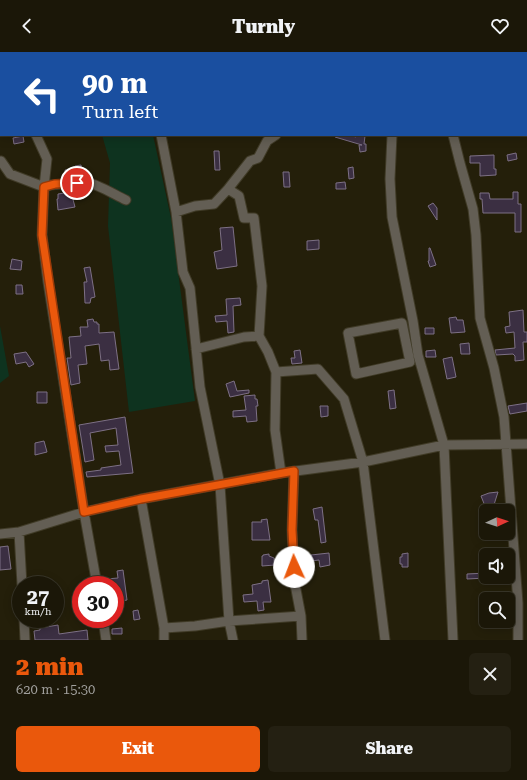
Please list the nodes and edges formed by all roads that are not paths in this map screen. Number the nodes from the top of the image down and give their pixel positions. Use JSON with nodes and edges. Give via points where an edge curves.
{"nodes":[{"id":1,"x":36,"y":136,"type":"edge"},
{"id":2,"x":161,"y":136,"type":"edge"},
{"id":3,"x":274,"y":136,"type":"edge"},
{"id":4,"x":392,"y":136,"type":"edge"},
{"id":5,"x":453,"y":136,"type":"edge"},
{"id":6,"x":1,"y":160,"type":"edge"},
{"id":7,"x":44,"y":187,"type":"junction"},
{"id":8,"x":228,"y":189,"type":"junction"},
{"id":9,"x":126,"y":200,"type":"dead end"},
{"id":10,"x":176,"y":212,"type":"junction"},
{"id":11,"x":402,"y":323,"type":"joint"},
{"id":12,"x":259,"y":336,"type":"junction"},
{"id":13,"x":196,"y":349,"type":"junction"},
{"id":14,"x":276,"y":372,"type":"junction"},
{"id":15,"x":506,"y":444,"type":"junction"},
{"id":16,"x":527,"y":444,"type":"edge"},
{"id":17,"x":444,"y":445,"type":"junction"},
{"id":18,"x":363,"y":462,"type":"junction"},
{"id":19,"x":294,"y":471,"type":"junction"},
{"id":20,"x":281,"y":473,"type":"junction"},
{"id":21,"x":220,"y":485,"type":"junction"},
{"id":22,"x":141,"y":499,"type":"junction"},
{"id":23,"x":84,"y":512,"type":"junction"},
{"id":24,"x":19,"y":532,"type":"junction"},
{"id":25,"x":0,"y":534,"type":"edge"},
{"id":26,"x":21,"y":576,"type":"edge"},
{"id":27,"x":95,"y":576,"type":"edge"},
{"id":28,"x":301,"y":616,"type":"junction"},
{"id":29,"x":229,"y":621,"type":"junction"},
{"id":30,"x":24,"y":628,"type":"edge"},
{"id":31,"x":104,"y":628,"type":"edge"},
{"id":32,"x":164,"y":628,"type":"junction"},
{"id":33,"x":25,"y":640,"type":"edge"},
{"id":34,"x":106,"y":640,"type":"edge"},
{"id":35,"x":164,"y":640,"type":"edge"},
{"id":36,"x":233,"y":640,"type":"edge"},
{"id":37,"x":302,"y":640,"type":"edge"},
{"id":38,"x":384,"y":640,"type":"edge"},
{"id":39,"x":452,"y":640,"type":"edge"},
{"id":40,"x":518,"y":640,"type":"edge"}],
"edges":[{"from":1,"to":7,"type":"street","via":[[47,159]]},
{"from":2,"to":10,"type":"street"},
{"from":3,"to":8,"type":"street","via":[[267,141],[258,158],[250,160]]},
{"from":4,"to":17,"type":"street","via":[[392,217],[418,355]]},
{"from":5,"to":15,"type":"street","via":[[473,209],[480,318],[494,368],[504,417]]},
{"from":6,"to":7,"type":"street","via":[[10,174]]},
{"from":7,"to":9,"type":"street","via":[[85,182]]},
{"from":7,"to":23,"type":"street","via":[[42,235]]},
{"from":8,"to":10,"type":"street","via":[[214,204]]},
{"from":8,"to":12,"type":"street","via":[[239,196],[244,218],[254,218],[262,286]]},
{"from":10,"to":13,"type":"street","via":[[184,272],[190,288]]},
{"from":11,"to":11,"type":"street","via":[[410,362],[356,374],[348,333]]},
{"from":12,"to":13,"type":"street","via":[[244,337]]},
{"from":12,"to":14,"type":"street"},
{"from":13,"to":21,"type":"street","via":[[200,387]]},
{"from":14,"to":18,"type":"street","via":[[318,369],[344,398]]},
{"from":14,"to":20,"type":"street","via":[[275,430]]},
{"from":15,"to":16,"type":"street"},
{"from":15,"to":17,"type":"street"},
{"from":15,"to":40,"type":"street","via":[[518,603]]},
{"from":17,"to":18,"type":"street"},
{"from":17,"to":39,"type":"street"},
{"from":18,"to":19,"type":"street"},
{"from":18,"to":38,"type":"street"},
{"from":19,"to":20,"type":"street"},
{"from":19,"to":28,"type":"street","via":[[294,579]]},
{"from":20,"to":21,"type":"street"},
{"from":21,"to":22,"type":"street"},
{"from":21,"to":29,"type":"street"},
{"from":22,"to":23,"type":"street"},
{"from":22,"to":32,"type":"street"},
{"from":23,"to":24,"type":"street"},
{"from":23,"to":27,"type":"street"},
{"from":24,"to":25,"type":"street"},
{"from":24,"to":26,"type":"street"},
{"from":28,"to":29,"type":"street"},
{"from":28,"to":37,"type":"street"},
{"from":29,"to":32,"type":"street"},
{"from":29,"to":36,"type":"street"},
{"from":30,"to":33,"type":"street"},
{"from":31,"to":34,"type":"street"},
{"from":32,"to":35,"type":"street"}]}
